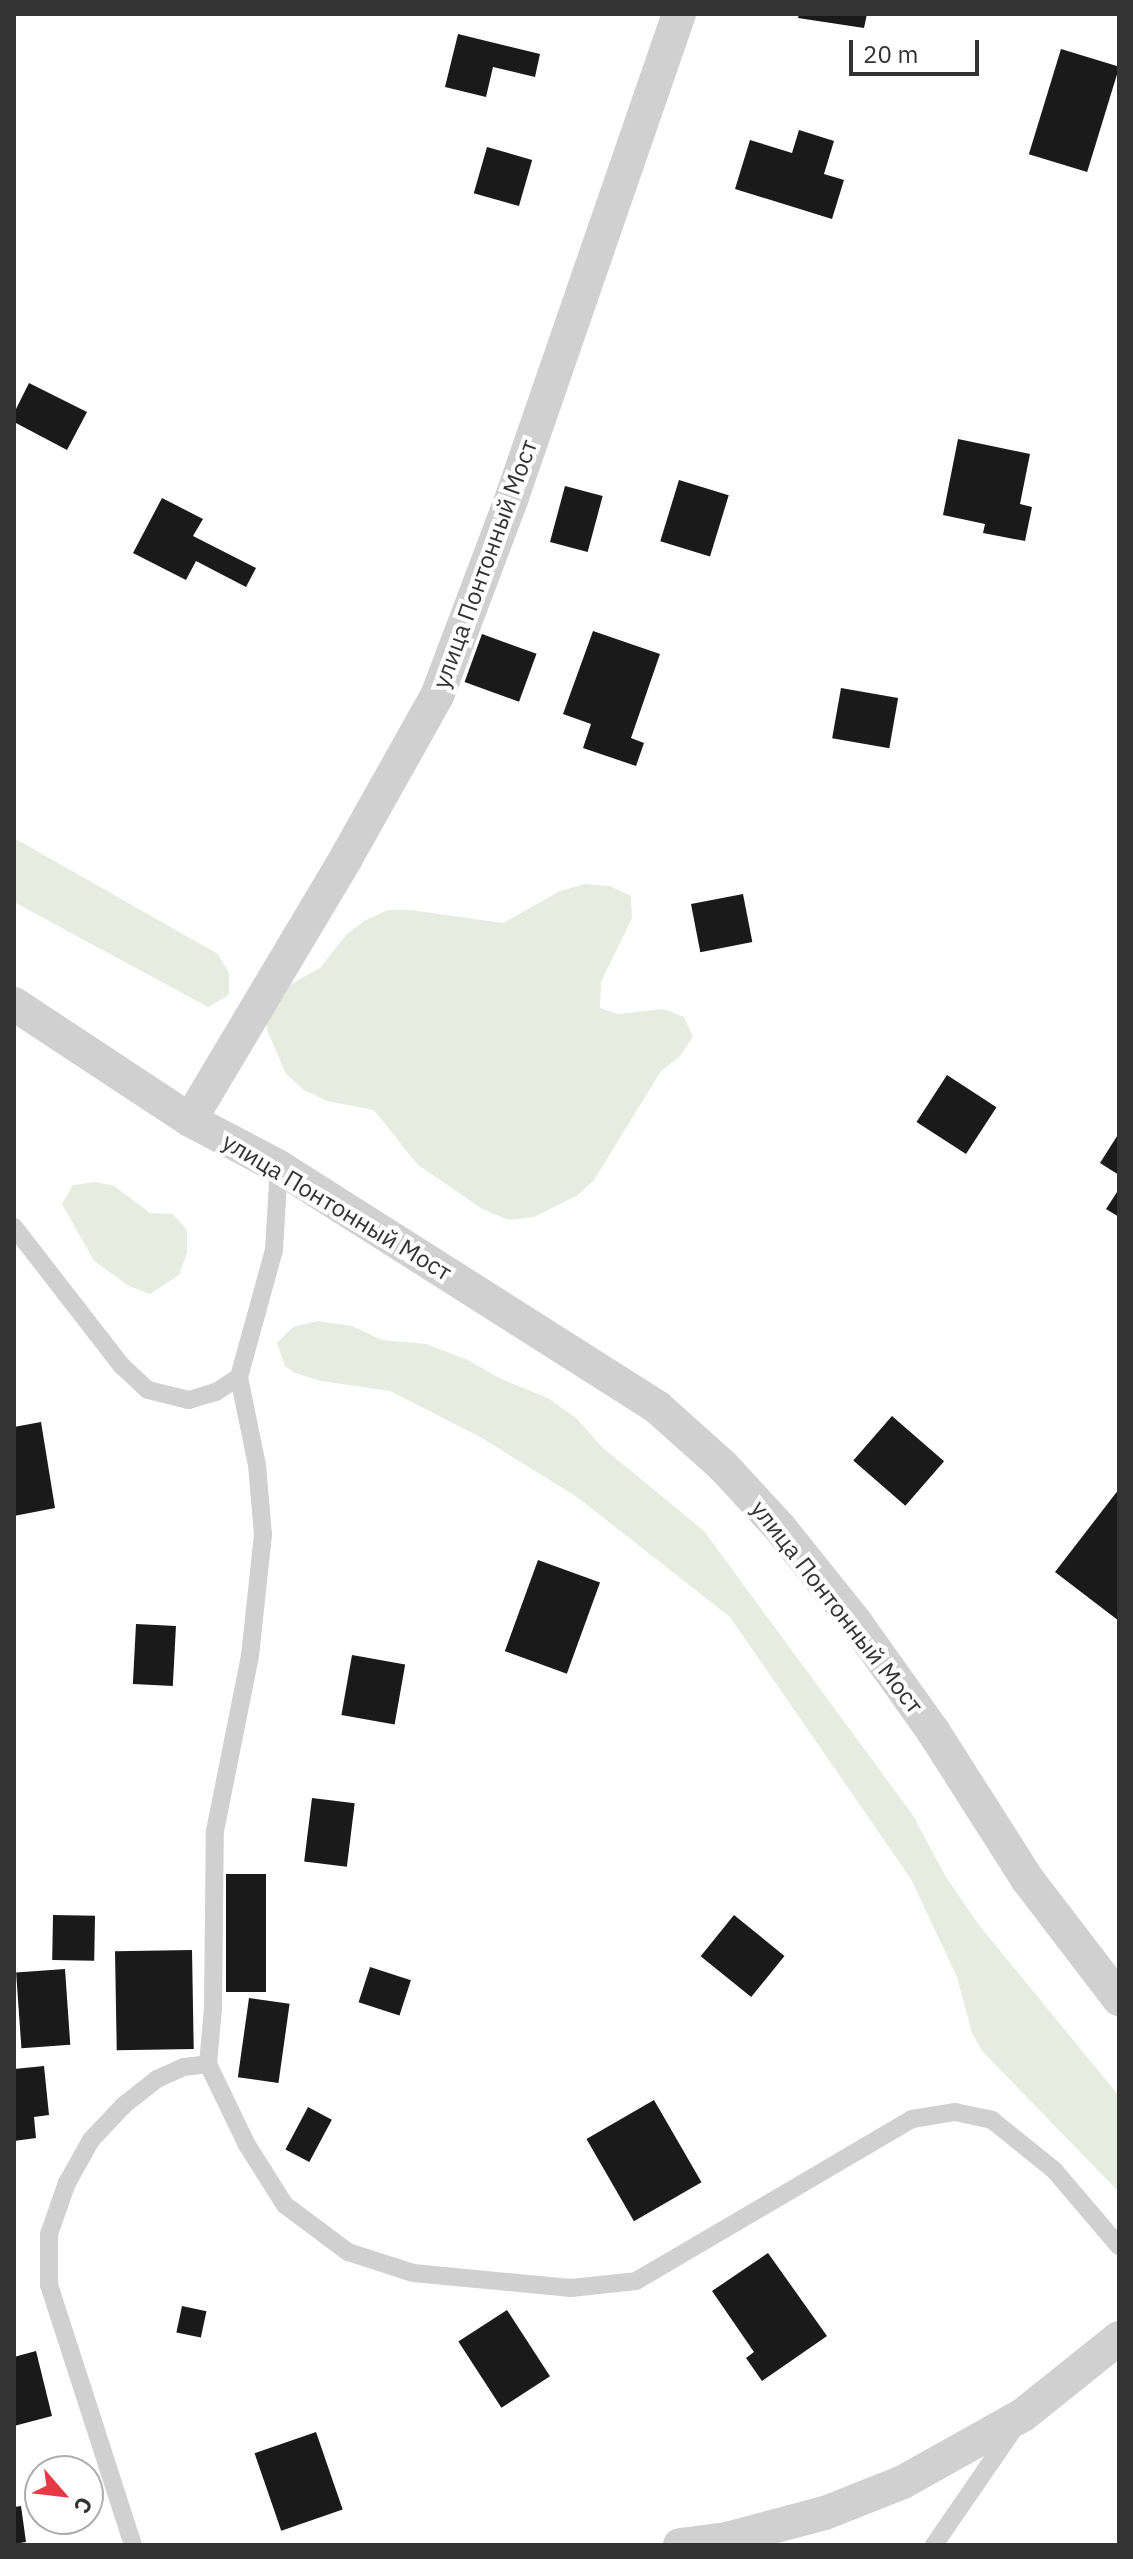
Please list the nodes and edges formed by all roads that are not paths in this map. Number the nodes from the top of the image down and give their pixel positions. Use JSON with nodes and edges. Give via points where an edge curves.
{"nodes":[{"id":1,"x":679,"y":14,"type":"edge"},
{"id":2,"x":14,"y":1004,"type":"edge"},
{"id":3,"x":190,"y":1120,"type":"junction"},
{"id":4,"x":279,"y":1167,"type":"junction"},
{"id":5,"x":14,"y":1227,"type":"edge"},
{"id":6,"x":239,"y":1377,"type":"junction"},
{"id":7,"x":1119,"y":1999,"type":"edge"},
{"id":8,"x":208,"y":2064,"type":"junction"},
{"id":9,"x":1119,"y":2246,"type":"edge"},
{"id":10,"x":1119,"y":2338,"type":"edge"},
{"id":11,"x":1023,"y":2415,"type":"junction"},
{"id":12,"x":732,"y":2542,"type":"edge"},
{"id":13,"x":133,"y":2545,"type":"edge"},
{"id":14,"x":680,"y":2545,"type":"edge"},
{"id":15,"x":934,"y":2545,"type":"edge"}],
"edges":[{"from":1,"to":3,"type":"street","name":"улица Понтонный Мост","via":[[512,497],[437,696]]},
{"from":2,"to":3,"type":"street","name":"улица Понтонный Мост"},
{"from":3,"to":4,"type":"street","name":"улица Понтонный Мост"},
{"from":4,"to":6,"type":"lane","via":[[274,1250]]},
{"from":4,"to":7,"type":"street","name":"улица Понтонный Мост","via":[[657,1407],[723,1466],[856,1623],[1028,1880]]},
{"from":5,"to":6,"type":"lane","via":[[122,1366],[148,1390],[189,1400],[216,1392]]},
{"from":6,"to":8,"type":"lane","via":[[257,1465],[263,1535],[250,1656],[215,1831]]},
{"from":8,"to":9,"type":"lane","via":[[247,2145],[285,2205],[348,2252],[413,2273],[571,2288],[636,2281],[912,2119],[955,2112],[992,2120],[1054,2170]]},
{"from":8,"to":13,"type":"lane","via":[[157,2079],[91,2140],[67,2183],[49,2234],[49,2285]]},
{"from":10,"to":11,"type":"street"},
{"from":11,"to":12,"type":"street","via":[[903,2482]]},
{"from":11,"to":15,"type":"lane"},
{"from":12,"to":14,"type":"street"}]}
